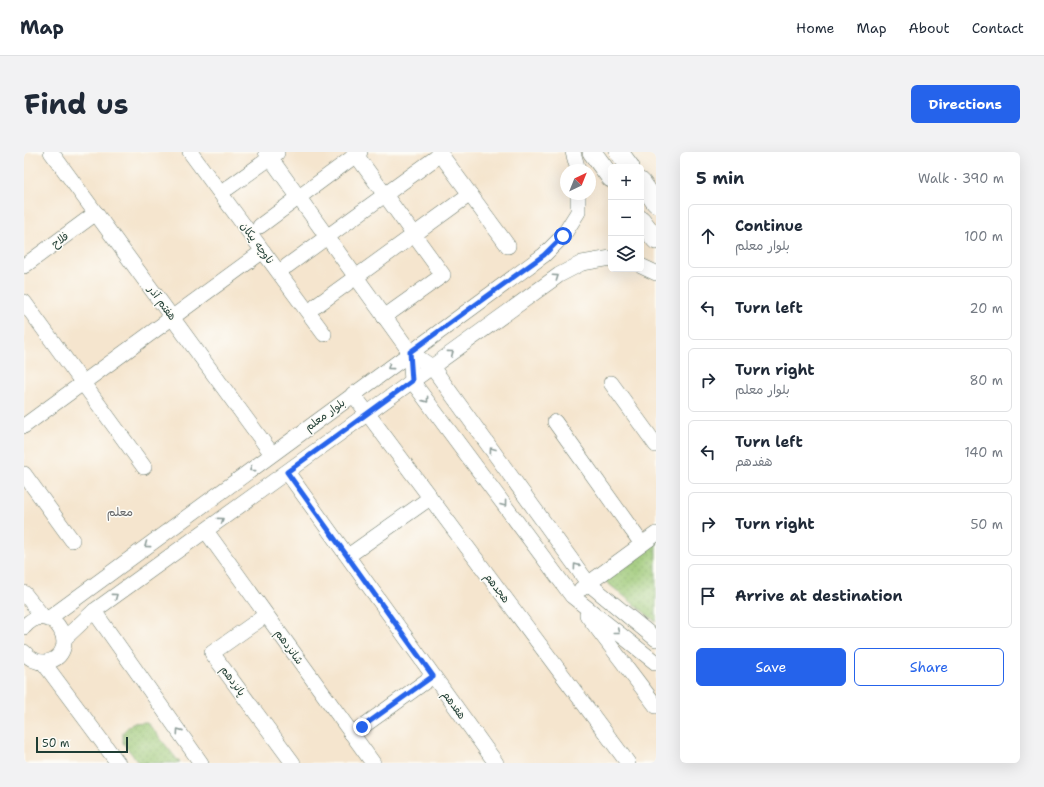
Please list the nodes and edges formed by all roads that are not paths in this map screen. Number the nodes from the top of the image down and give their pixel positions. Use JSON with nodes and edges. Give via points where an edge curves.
{"nodes":[{"id":1,"x":51,"y":152,"type":"edge"},
{"id":2,"x":190,"y":152,"type":"edge"},
{"id":3,"x":572,"y":152,"type":"edge"},
{"id":4,"x":592,"y":152,"type":"edge"},
{"id":5,"x":619,"y":152,"type":"edge"},
{"id":6,"x":357,"y":153,"type":"edge"},
{"id":7,"x":440,"y":153,"type":"edge"},
{"id":8,"x":271,"y":154,"type":"edge"},
{"id":9,"x":576,"y":164,"type":"edge"},
{"id":10,"x":628,"y":164,"type":"edge"},
{"id":11,"x":608,"y":174,"type":"edge"},
{"id":12,"x":644,"y":186,"type":"edge"},
{"id":13,"x":228,"y":188,"type":"dead end"},
{"id":14,"x":470,"y":194,"type":"junction"},
{"id":15,"x":385,"y":195,"type":"junction"},
{"id":16,"x":298,"y":197,"type":"junction"},
{"id":17,"x":578,"y":200,"type":"edge"},
{"id":18,"x":656,"y":202,"type":"edge"},
{"id":19,"x":96,"y":213,"type":"junction"},
{"id":20,"x":644,"y":224,"type":"edge"},
{"id":21,"x":260,"y":226,"type":"dead end"},
{"id":22,"x":414,"y":235,"type":"junction"},
{"id":23,"x":327,"y":237,"type":"junction"},
{"id":24,"x":656,"y":240,"type":"edge"},
{"id":25,"x":508,"y":246,"type":"dead end"},
{"id":26,"x":263,"y":251,"type":"junction"},
{"id":27,"x":608,"y":259,"type":"edge"},
{"id":28,"x":24,"y":266,"type":"edge"},
{"id":29,"x":287,"y":266,"type":"dead end"},
{"id":30,"x":644,"y":267,"type":"edge"},
{"id":31,"x":656,"y":273,"type":"edge"},
{"id":32,"x":356,"y":277,"type":"junction"},
{"id":33,"x":24,"y":302,"type":"edge"},
{"id":34,"x":316,"y":306,"type":"dead end"},
{"id":35,"x":172,"y":317,"type":"junction"},
{"id":36,"x":384,"y":317,"type":"junction"},
{"id":37,"x":324,"y":334,"type":"dead end"},
{"id":38,"x":410,"y":352,"type":"junction"},
{"id":39,"x":432,"y":366,"type":"junction"},
{"id":40,"x":412,"y":381,"type":"junction"},
{"id":41,"x":83,"y":383,"type":"junction"},
{"id":42,"x":611,"y":383,"type":"dead end"},
{"id":43,"x":353,"y":394,"type":"junction"},
{"id":44,"x":367,"y":413,"type":"junction"},
{"id":45,"x":554,"y":422,"type":"dead end"},
{"id":46,"x":24,"y":426,"type":"edge"},
{"id":47,"x":656,"y":445,"type":"edge"},
{"id":48,"x":272,"y":454,"type":"junction"},
{"id":49,"x":144,"y":466,"type":"dead end"},
{"id":50,"x":287,"y":472,"type":"junction"},
{"id":51,"x":24,"y":474,"type":"edge"},
{"id":52,"x":430,"y":498,"type":"junction"},
{"id":53,"x":206,"y":531,"type":"junction"},
{"id":54,"x":656,"y":534,"type":"edge"},
{"id":55,"x":72,"y":540,"type":"dead end"},
{"id":56,"x":642,"y":544,"type":"junction"},
{"id":57,"x":348,"y":556,"type":"junction"},
{"id":58,"x":588,"y":584,"type":"junction"},
{"id":59,"x":24,"y":593,"type":"edge"},
{"id":60,"x":572,"y":596,"type":"junction"},
{"id":61,"x":94,"y":611,"type":"junction"},
{"id":62,"x":266,"y":615,"type":"junction"},
{"id":63,"x":46,"y":618,"type":"junction"},
{"id":64,"x":24,"y":627,"type":"edge"},
{"id":65,"x":64,"y":639,"type":"junction"},
{"id":66,"x":656,"y":639,"type":"edge"},
{"id":67,"x":32,"y":661,"type":"edge"},
{"id":68,"x":656,"y":663,"type":"edge"},
{"id":69,"x":433,"y":676,"type":"junction"},
{"id":70,"x":656,"y":706,"type":"edge"},
{"id":71,"x":352,"y":733,"type":"junction"},
{"id":72,"x":118,"y":763,"type":"edge"},
{"id":73,"x":202,"y":763,"type":"edge"},
{"id":74,"x":293,"y":763,"type":"edge"},
{"id":75,"x":373,"y":763,"type":"edge"},
{"id":76,"x":496,"y":763,"type":"edge"},
{"id":77,"x":628,"y":763,"type":"edge"}],
"edges":[{"from":1,"to":19,"type":"street","name":"هفتم آذر"},
{"from":2,"to":26,"type":"street","name":"ناوچه پیکان"},
{"from":3,"to":9,"type":"street"},
{"from":4,"to":11,"type":"main road"},
{"from":5,"to":10,"type":"main road"},
{"from":6,"to":15,"type":"street"},
{"from":6,"to":16,"type":"street"},
{"from":7,"to":14,"type":"street"},
{"from":7,"to":15,"type":"street"},
{"from":8,"to":13,"type":"street"},
{"from":8,"to":16,"type":"street"},
{"from":12,"to":18,"type":"main road"},
{"from":14,"to":22,"type":"street"},
{"from":14,"to":25,"type":"street"},
{"from":15,"to":22,"type":"street"},
{"from":15,"to":23,"type":"street"},
{"from":16,"to":21,"type":"street"},
{"from":16,"to":23,"type":"street"},
{"from":17,"to":38,"type":"street","name":"بلوار معلم","via":[[578,212],[563,236],[544,255]]},
{"from":19,"to":28,"type":"street","name":"فلاح"},
{"from":19,"to":35,"type":"street","name":"هفتم آذر"},
{"from":20,"to":24,"type":"main road"},
{"from":22,"to":32,"type":"street"},
{"from":22,"to":36,"type":"street","via":[[443,274]]},
{"from":23,"to":29,"type":"street"},
{"from":23,"to":32,"type":"street"},
{"from":26,"to":35,"type":"street"},
{"from":26,"to":37,"type":"street","name":"ناوچه پیکان"},
{"from":39,"to":27,"type":"street","one_way":true,"via":[[559,274],[582,263]]},
{"from":30,"to":31,"type":"street"},
{"from":32,"to":34,"type":"street"},
{"from":32,"to":36,"type":"street"},
{"from":33,"to":41,"type":"street"},
{"from":35,"to":41,"type":"street"},
{"from":35,"to":48,"type":"street","name":"هفتم آذر"},
{"from":36,"to":38,"type":"street"},
{"from":38,"to":39,"type":"street"},
{"from":38,"to":40,"type":"street"},
{"from":38,"to":43,"type":"street","name":"بلوار معلم","one_way":true},
{"from":39,"to":40,"type":"street"},
{"from":58,"to":39,"type":"street","one_way":true},
{"from":40,"to":44,"type":"street"},
{"from":40,"to":60,"type":"street","one_way":true},
{"from":41,"to":46,"type":"street"},
{"from":41,"to":49,"type":"street"},
{"from":42,"to":47,"type":"street"},
{"from":43,"to":44,"type":"street","name":"هجدهم"},
{"from":43,"to":48,"type":"street","name":"بلوار معلم"},
{"from":44,"to":50,"type":"street"},
{"from":44,"to":52,"type":"street","name":"هجدهم"},
{"from":45,"to":56,"type":"street"},
{"from":48,"to":63,"type":"street","name":"بلوار معلم","one_way":true},
{"from":53,"to":50,"type":"street","one_way":true},
{"from":50,"to":57,"type":"street","name":"هفدهم"},
{"from":51,"to":55,"type":"street"},
{"from":52,"to":57,"type":"street"},
{"from":52,"to":77,"type":"street","name":"هجدهم"},
{"from":61,"to":53,"type":"street","one_way":true},
{"from":53,"to":62,"type":"street","name":"شانزدهم"},
{"from":54,"to":56,"type":"street"},
{"from":56,"to":58,"type":"street"},
{"from":57,"to":69,"type":"street","name":"هفدهم"},
{"from":58,"to":60,"type":"street"},
{"from":58,"to":66,"type":"street"},
{"from":59,"to":63,"type":"street"},
{"from":60,"to":68,"type":"street","one_way":true},
{"from":60,"to":70,"type":"street"},
{"from":61,"to":65,"type":"street"},
{"from":73,"to":61,"type":"street","one_way":true},
{"from":62,"to":71,"type":"street","name":"شانزدهم"},
{"from":62,"to":74,"type":"street","name":"پانزدهم","via":[[212,653]]},
{"from":63,"to":64,"type":"street","name":"بلوار معلم","via":[[35,619]]},
{"from":63,"to":65,"type":"street","via":[[60,626]]},
{"from":65,"to":67,"type":"street","via":[[61,652],[56,658]]},
{"from":67,"to":72,"type":"street"},
{"from":69,"to":71,"type":"street"},
{"from":69,"to":76,"type":"street","name":"هفدهم"},
{"from":71,"to":75,"type":"street","name":"شانزدهم"}]}
